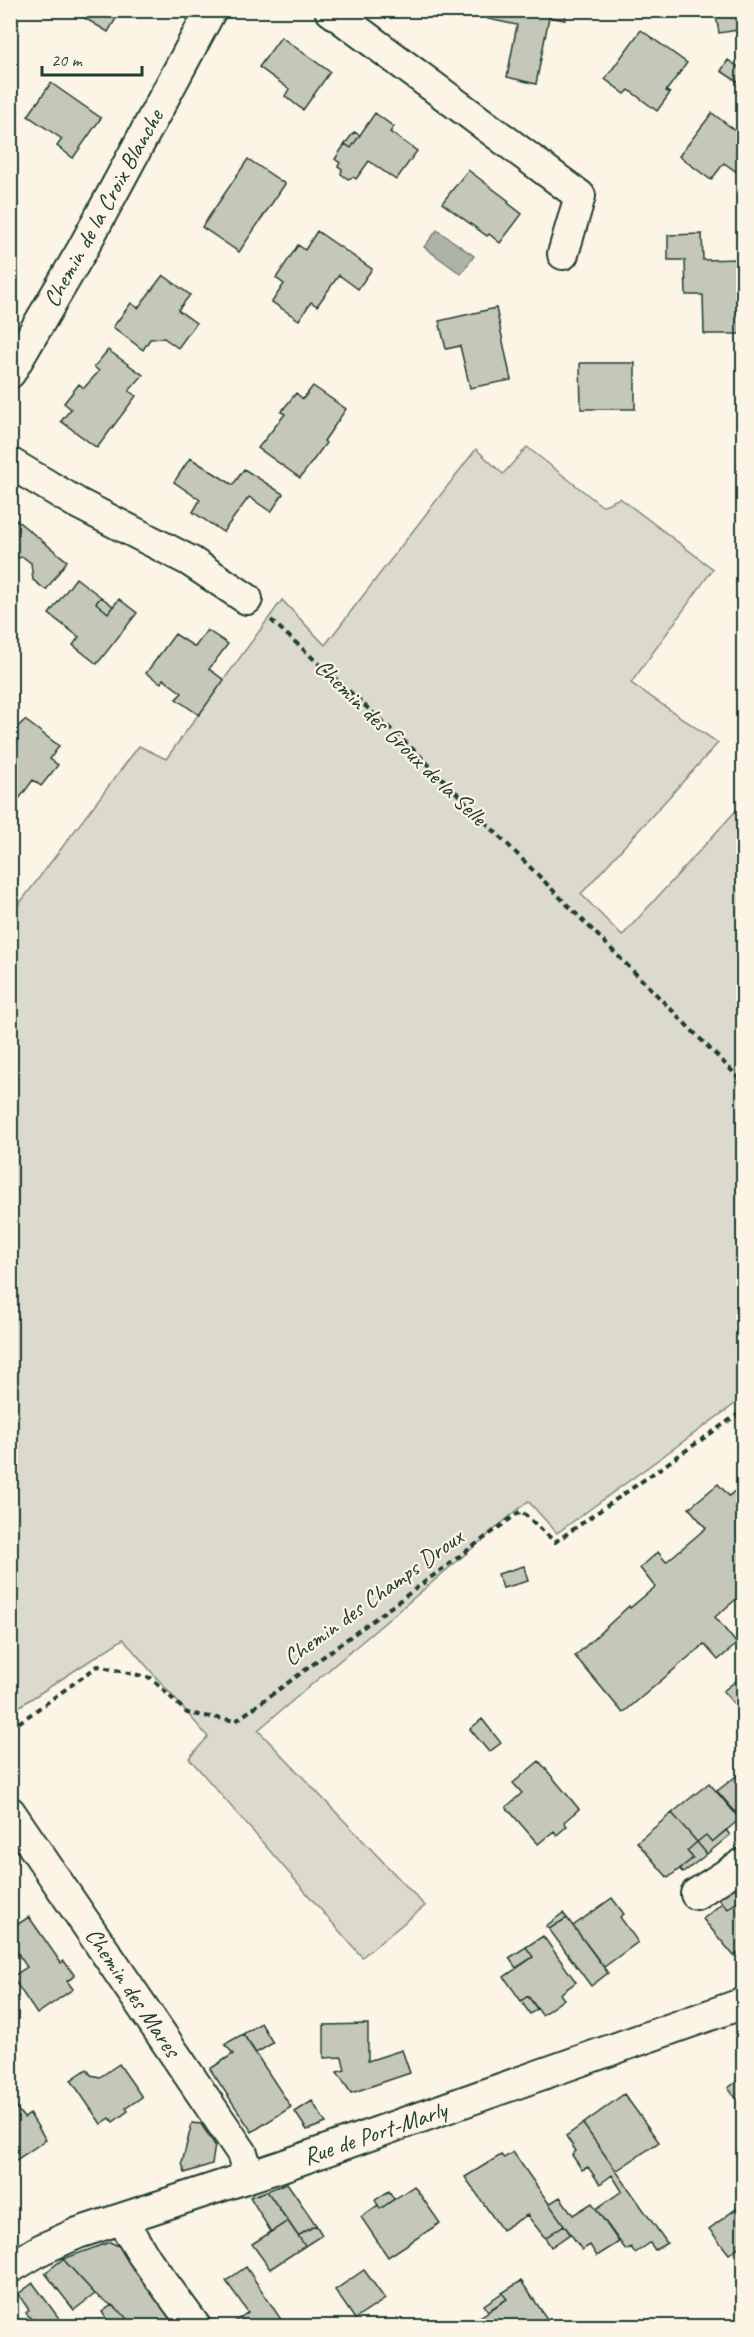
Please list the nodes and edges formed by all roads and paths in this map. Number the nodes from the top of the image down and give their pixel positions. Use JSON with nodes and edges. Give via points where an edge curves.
{"nodes":[{"id":1,"x":211,"y":10,"type":"edge"},
{"id":2,"x":330,"y":10,"type":"edge"},
{"id":3,"x":563,"y":254,"type":"dead end"},
{"id":4,"x":10,"y":373,"type":"edge"},
{"id":5,"x":10,"y":463,"type":"edge"},
{"id":6,"x":247,"y":598,"type":"joint"},
{"id":7,"x":744,"y":1083,"type":"edge"},
{"id":8,"x":744,"y":1410,"type":"edge"},
{"id":9,"x":10,"y":1729,"type":"edge"},
{"id":10,"x":10,"y":1812,"type":"edge"},
{"id":11,"x":744,"y":1863,"type":"edge"},
{"id":12,"x":696,"y":1894,"type":"dead end"},
{"id":13,"x":744,"y":2003,"type":"edge"},
{"id":14,"x":249,"y":2175,"type":"junction"},
{"id":15,"x":122,"y":2220,"type":"junction"},
{"id":16,"x":10,"y":2268,"type":"edge"},
{"id":17,"x":195,"y":2326,"type":"edge"}],
"edges":[{"from":1,"to":4,"type":"street","name":"Chemin de la Croix Blanche","via":[[82,250]]},
{"from":2,"to":3,"type":"street","via":[[580,196]]},
{"from":5,"to":6,"type":"street","via":[[77,503],[190,561]]},
{"from":6,"to":7,"type":"path","name":"Chemin des Groux de la Selle","via":[[418,753]]},
{"from":8,"to":9,"type":"path","name":"Chemin des Champs Droux","via":[[555,1542],[521,1511],[236,1721],[187,1713],[151,1678],[98,1666]]},
{"from":10,"to":14,"type":"street","name":"Chemin des Mares","via":[[242,2153]]},
{"from":11,"to":12,"type":"street"},
{"from":13,"to":14,"type":"street","name":"Rue de Port-Marly"},
{"from":14,"to":15,"type":"street","name":"Rue de Port-Marly"},
{"from":15,"to":16,"type":"street","name":"Rue de Port-Marly","via":[[65,2238]]},
{"from":15,"to":17,"type":"street"}]}
